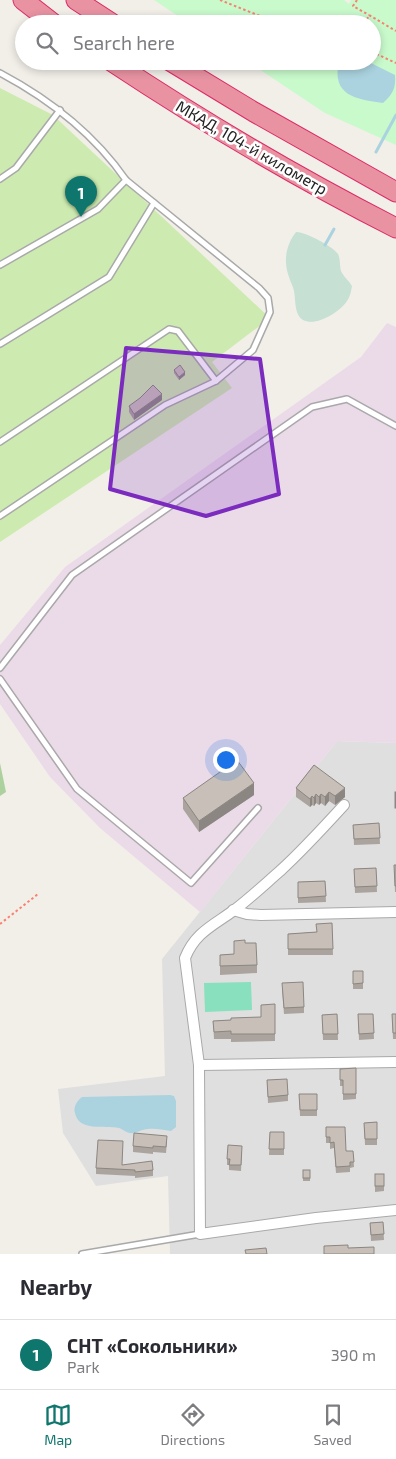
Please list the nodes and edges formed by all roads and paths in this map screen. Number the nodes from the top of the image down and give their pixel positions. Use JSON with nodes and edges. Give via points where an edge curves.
{"nodes":[{"id":1,"x":22,"y":0,"type":"edge"},
{"id":2,"x":76,"y":0,"type":"edge"},
{"id":3,"x":220,"y":0,"type":"edge"},
{"id":4,"x":357,"y":0,"type":"edge"},
{"id":5,"x":42,"y":15,"type":"edge"},
{"id":6,"x":98,"y":15,"type":"edge"},
{"id":7,"x":258,"y":15,"type":"edge"},
{"id":8,"x":369,"y":15,"type":"edge"},
{"id":9,"x":381,"y":22,"type":"edge"},
{"id":10,"x":396,"y":25,"type":"edge"},
{"id":11,"x":395,"y":30,"type":"edge"},
{"id":12,"x":381,"y":56,"type":"edge"},
{"id":13,"x":396,"y":63,"type":"edge"},
{"id":14,"x":125,"y":70,"type":"edge"},
{"id":15,"x":185,"y":70,"type":"edge"},
{"id":16,"x":0,"y":73,"type":"edge"},
{"id":17,"x":60,"y":110,"type":"junction"},
{"id":18,"x":0,"y":179,"type":"edge"},
{"id":19,"x":126,"y":180,"type":"junction"},
{"id":20,"x":396,"y":192,"type":"edge"},
{"id":21,"x":154,"y":202,"type":"junction"},
{"id":22,"x":396,"y":228,"type":"edge"},
{"id":23,"x":0,"y":265,"type":"edge"},
{"id":24,"x":0,"y":344,"type":"edge"},
{"id":25,"x":216,"y":381,"type":"junction"},
{"id":26,"x":396,"y":426,"type":"edge"},
{"id":27,"x":0,"y":442,"type":"edge"},
{"id":28,"x":0,"y":516,"type":"edge"},
{"id":29,"x":0,"y":668,"type":"edge"},
{"id":30,"x":0,"y":679,"type":"edge"},
{"id":31,"x":344,"y":804,"type":"dead end"},
{"id":32,"x":258,"y":808,"type":"dead end"},
{"id":33,"x":38,"y":894,"type":"dead end"},
{"id":34,"x":233,"y":910,"type":"junction"},
{"id":35,"x":396,"y":912,"type":"edge"},
{"id":36,"x":0,"y":924,"type":"edge"},
{"id":37,"x":396,"y":1062,"type":"edge"},
{"id":38,"x":199,"y":1065,"type":"junction"},
{"id":39,"x":396,"y":1210,"type":"edge"},
{"id":40,"x":200,"y":1234,"type":"junction"},
{"id":41,"x":82,"y":1254,"type":"edge"}],
"edges":[{"from":1,"to":5,"type":"highway"},
{"from":2,"to":6,"type":"highway"},
{"from":3,"to":7,"type":"path"},
{"from":4,"to":8,"type":"path","via":[[353,6]]},
{"from":9,"to":11,"type":"path"},
{"from":10,"to":11,"type":"path"},
{"from":12,"to":13,"type":"path"},
{"from":14,"to":22,"type":"highway","name":"МКАД, 104-й километр","via":[[238,140]]},
{"from":15,"to":20,"type":"highway","name":"МКАД, 104-й километр"},
{"from":16,"to":17,"type":"lane"},
{"from":17,"to":18,"type":"lane","via":[[16,168]]},
{"from":17,"to":19,"type":"lane","via":[[92,139]]},
{"from":19,"to":21,"type":"lane"},
{"from":19,"to":23,"type":"lane","via":[[98,209]]},
{"from":21,"to":24,"type":"lane","via":[[109,277]]},
{"from":21,"to":25,"type":"lane","via":[[268,298],[270,312],[253,350]]},
{"from":25,"to":27,"type":"lane","via":[[178,331],[169,329]]},
{"from":25,"to":28,"type":"lane","via":[[165,405]]},
{"from":26,"to":29,"type":"lane","via":[[348,399],[312,407],[72,575]]},
{"from":30,"to":32,"type":"lane","via":[[77,789],[191,883]]},
{"from":31,"to":34,"type":"street","via":[[281,870]]},
{"from":33,"to":36,"type":"path"},
{"from":34,"to":35,"type":"street","via":[[261,915]]},
{"from":34,"to":38,"type":"street","via":[[196,938],[185,958]]},
{"from":37,"to":38,"type":"street"},
{"from":38,"to":40,"type":"street"},
{"from":39,"to":40,"type":"street"},
{"from":40,"to":41,"type":"lane"}]}
